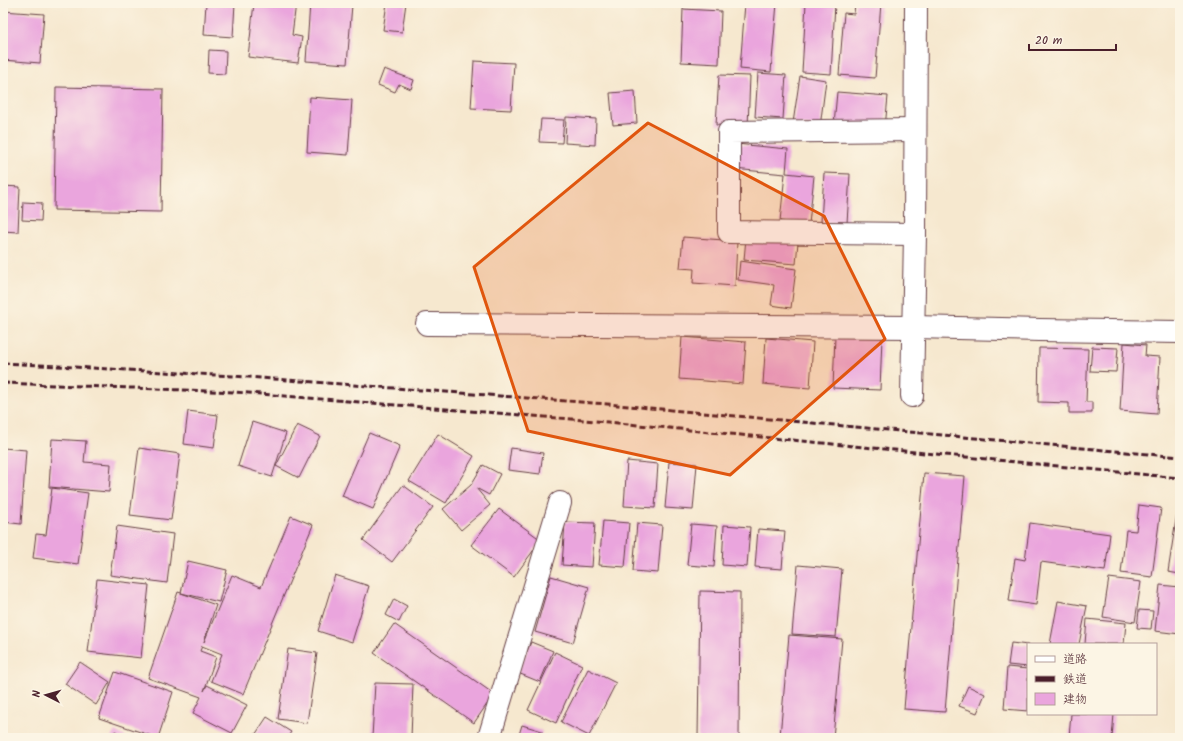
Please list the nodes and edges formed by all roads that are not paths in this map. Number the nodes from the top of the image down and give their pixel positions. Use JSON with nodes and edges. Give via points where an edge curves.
{"nodes":[{"id":1,"x":916,"y":3,"type":"edge"},
{"id":2,"x":916,"y":130,"type":"junction"},
{"id":3,"x":915,"y":234,"type":"junction"},
{"id":4,"x":427,"y":324,"type":"dead end"},
{"id":5,"x":914,"y":327,"type":"junction"},
{"id":6,"x":1180,"y":332,"type":"edge"},
{"id":7,"x":912,"y":396,"type":"dead end"},
{"id":8,"x":560,"y":502,"type":"dead end"},
{"id":9,"x":489,"y":738,"type":"edge"}],
"edges":[{"from":1,"to":2,"type":"street"},
{"from":2,"to":3,"type":"street"},
{"from":2,"to":3,"type":"street","via":[[729,132],[729,232]]},
{"from":3,"to":5,"type":"street"},
{"from":4,"to":5,"type":"street"},
{"from":5,"to":6,"type":"street"},
{"from":5,"to":7,"type":"street"},
{"from":8,"to":9,"type":"street"}]}
